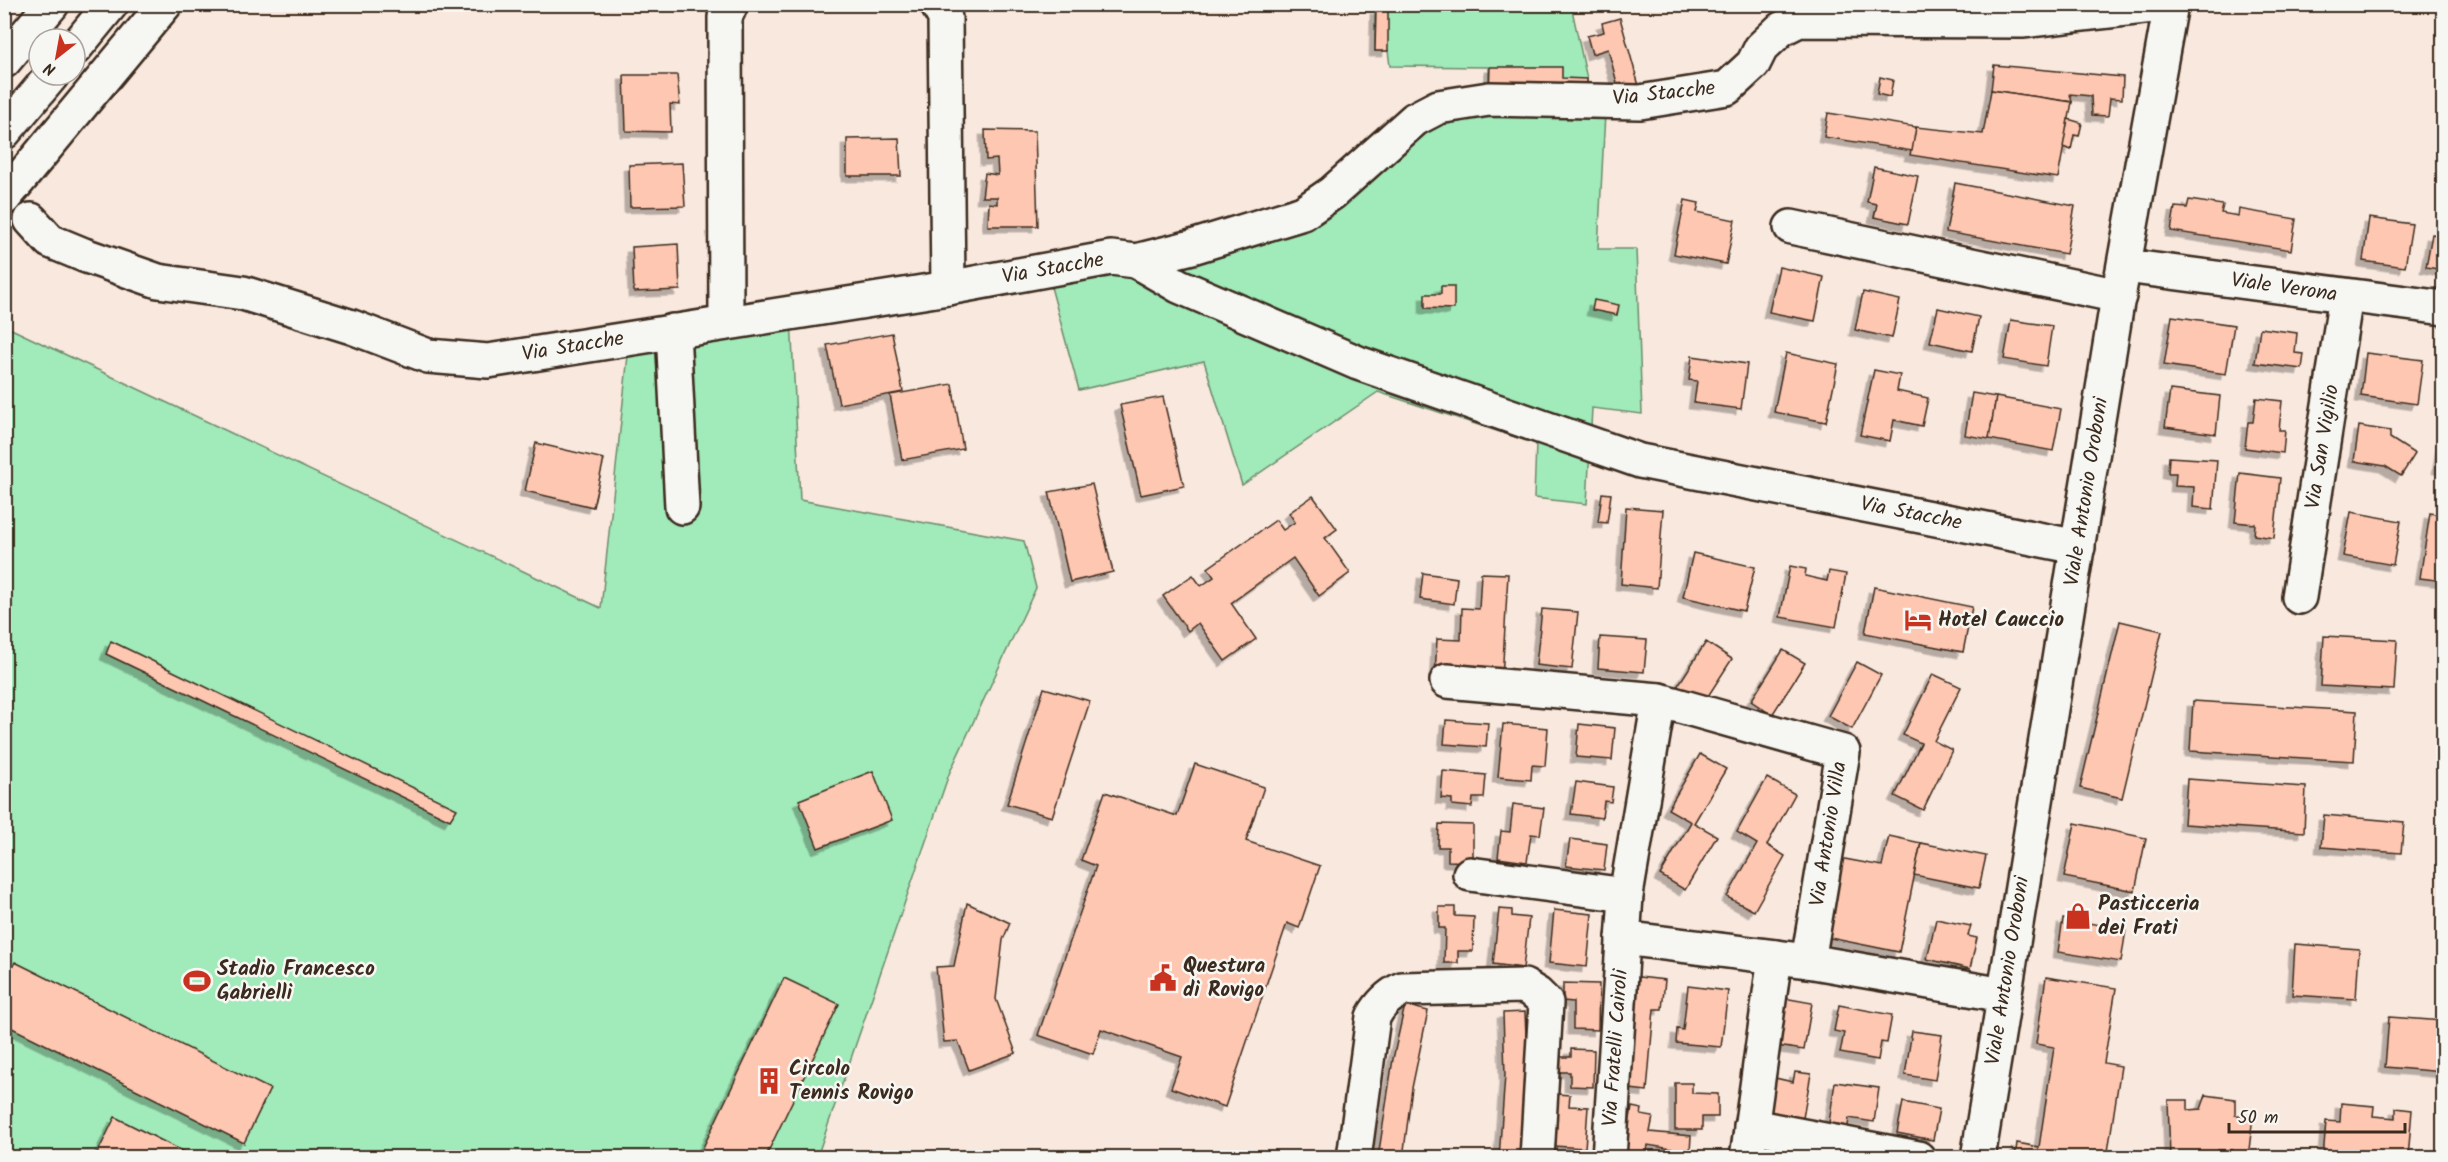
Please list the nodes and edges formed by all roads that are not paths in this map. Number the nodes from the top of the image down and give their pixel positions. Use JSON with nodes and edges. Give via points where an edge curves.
{"nodes":[{"id":1,"x":52,"y":4,"type":"edge"},
{"id":2,"x":111,"y":4,"type":"edge"},
{"id":3,"x":165,"y":4,"type":"edge"},
{"id":4,"x":731,"y":4,"type":"edge"},
{"id":5,"x":937,"y":4,"type":"edge"},
{"id":6,"x":2170,"y":4,"type":"edge"},
{"id":7,"x":87,"y":33,"type":"edge"},
{"id":8,"x":4,"y":61,"type":"edge"},
{"id":9,"x":42,"y":87,"type":"edge"},
{"id":10,"x":4,"y":132,"type":"edge"},
{"id":11,"x":4,"y":198,"type":"edge"},
{"id":12,"x":31,"y":220,"type":"dead end"},
{"id":13,"x":1791,"y":227,"type":"dead end"},
{"id":14,"x":1136,"y":261,"type":"junction"},
{"id":15,"x":2122,"y":281,"type":"junction"},
{"id":16,"x":948,"y":288,"type":"junction"},
{"id":17,"x":2346,"y":296,"type":"junction"},
{"id":18,"x":2444,"y":308,"type":"edge"},
{"id":19,"x":726,"y":322,"type":"junction"},
{"id":20,"x":673,"y":331,"type":"junction"},
{"id":21,"x":682,"y":507,"type":"dead end"},
{"id":22,"x":2078,"y":547,"type":"junction"},
{"id":23,"x":2299,"y":597,"type":"dead end"},
{"id":24,"x":1447,"y":681,"type":"dead end"},
{"id":25,"x":1659,"y":700,"type":"junction"},
{"id":26,"x":1470,"y":874,"type":"dead end"},
{"id":27,"x":1626,"y":895,"type":"junction"},
{"id":28,"x":1623,"y":939,"type":"junction"},
{"id":29,"x":1774,"y":957,"type":"junction"},
{"id":30,"x":1808,"y":961,"type":"junction"},
{"id":31,"x":2004,"y":995,"type":"junction"},
{"id":32,"x":1749,"y":1142,"type":"edge"},
{"id":33,"x":1354,"y":1158,"type":"edge"},
{"id":34,"x":1537,"y":1158,"type":"edge"},
{"id":35,"x":1609,"y":1158,"type":"edge"},
{"id":36,"x":1918,"y":1158,"type":"edge"},
{"id":37,"x":1978,"y":1158,"type":"edge"}],
"edges":[{"from":1,"to":8,"type":"street"},
{"from":2,"to":7,"type":"street"},
{"from":3,"to":11,"type":"street"},
{"from":4,"to":19,"type":"street","via":[[725,17]]},
{"from":5,"to":16,"type":"street","via":[[945,18]]},
{"from":6,"to":14,"type":"street","name":"Via Stacche","via":[[2022,21],[1799,20],[1781,29],[1727,88],[1640,102],[1489,99],[1438,107],[1415,119],[1332,193],[1303,213]]},
{"from":6,"to":15,"type":"street","name":"Viale Antonio Oroboni"},
{"from":9,"to":10,"type":"street"},
{"from":12,"to":20,"type":"street","name":"Via Stacche","via":[[50,241],[158,281],[243,293],[428,356],[488,361]]},
{"from":13,"to":15,"type":"street","name":"Viale Verona"},
{"from":14,"to":16,"type":"street","name":"Via Stacche","via":[[1111,258]]},
{"from":14,"to":22,"type":"street","name":"Via Stacche","via":[[1179,286],[1358,363],[1640,461]]},
{"from":15,"to":17,"type":"street","name":"Viale Verona"},
{"from":15,"to":22,"type":"street","name":"Viale Antonio Oroboni"},
{"from":16,"to":19,"type":"street","name":"Via Stacche"},
{"from":17,"to":18,"type":"street","name":"Viale Verona"},
{"from":17,"to":23,"type":"street","name":"Via San Vigilio"},
{"from":19,"to":20,"type":"street","name":"Via Stacche"},
{"from":20,"to":21,"type":"street"},
{"from":22,"to":31,"type":"street","name":"Viale Antonio Oroboni"},
{"from":24,"to":25,"type":"street","name":"Via Antonio Villa"},
{"from":25,"to":27,"type":"street"},
{"from":25,"to":30,"type":"street","name":"Via Antonio Villa","via":[[1843,752]]},
{"from":26,"to":27,"type":"street"},
{"from":27,"to":28,"type":"street"},
{"from":28,"to":29,"type":"street"},
{"from":28,"to":35,"type":"street","name":"Via Fratelli Cairoli"},
{"from":29,"to":30,"type":"street"},
{"from":29,"to":32,"type":"street"},
{"from":30,"to":31,"type":"street"},
{"from":31,"to":37,"type":"street","name":"Viale Antonio Oroboni"},
{"from":32,"to":36,"type":"street"},
{"from":33,"to":34,"type":"street","via":[[1373,1017],[1380,1004],[1402,989],[1524,986],[1546,1003]]}]}
